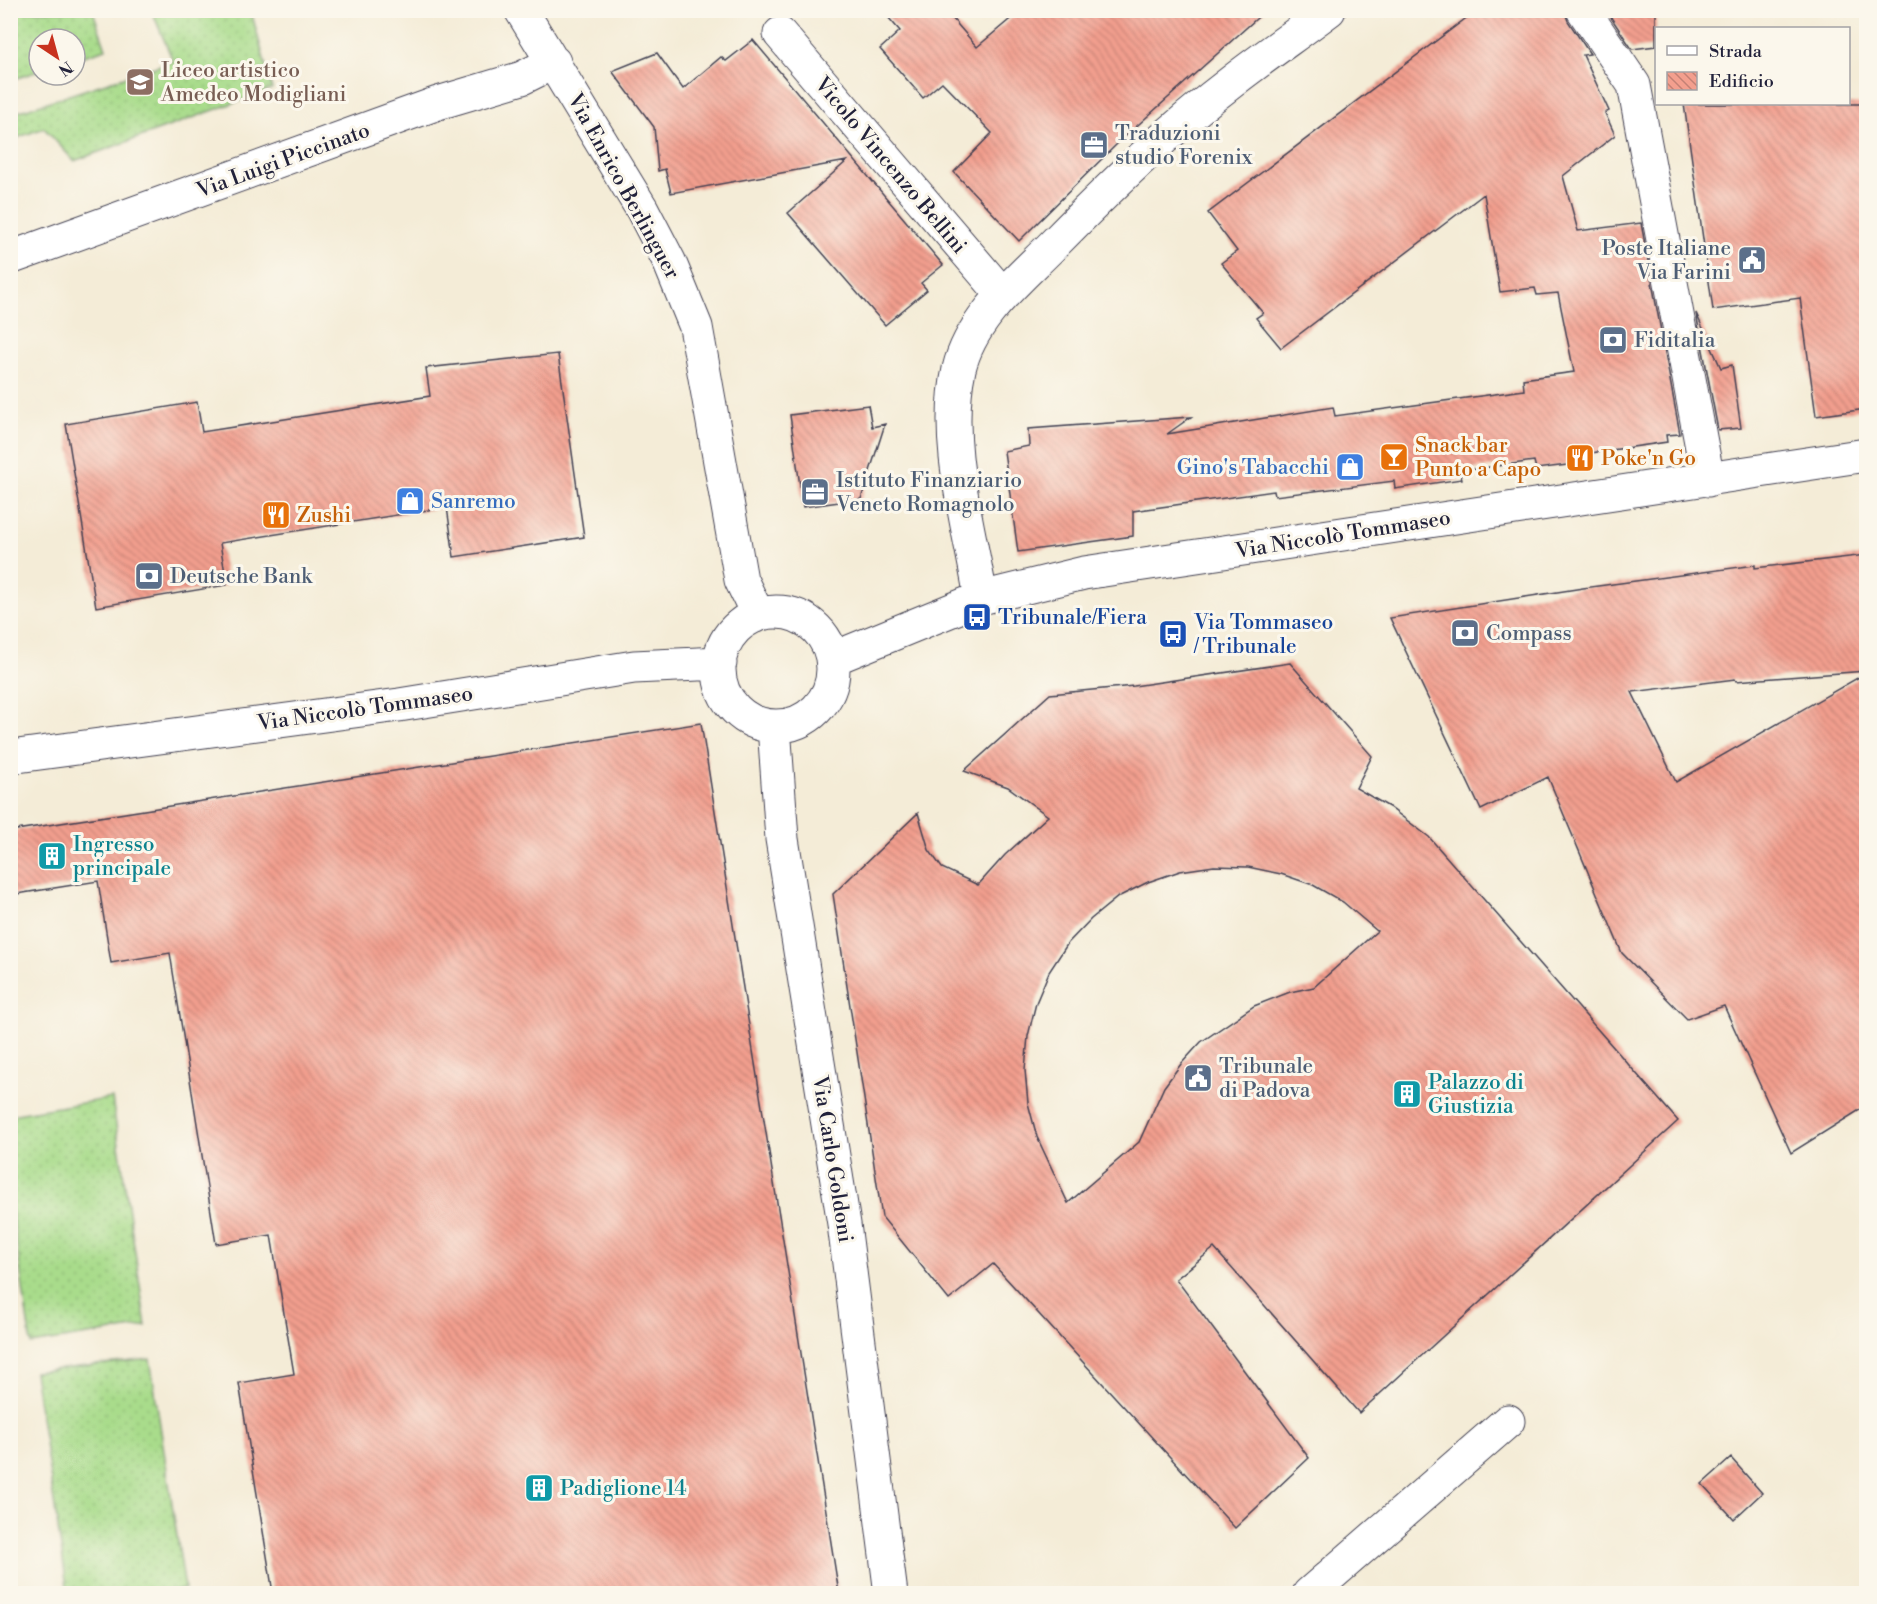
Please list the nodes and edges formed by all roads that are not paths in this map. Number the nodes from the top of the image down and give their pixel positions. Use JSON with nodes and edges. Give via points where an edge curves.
{"nodes":[{"id":1,"x":521,"y":10,"type":"edge"},
{"id":2,"x":1329,"y":10,"type":"edge"},
{"id":3,"x":1583,"y":10,"type":"edge"},
{"id":4,"x":780,"y":34,"type":"dead end"},
{"id":5,"x":554,"y":62,"type":"junction"},
{"id":6,"x":10,"y":258,"type":"edge"},
{"id":7,"x":1003,"y":295,"type":"junction"},
{"id":8,"x":1866,"y":455,"type":"edge"},
{"id":9,"x":1708,"y":480,"type":"junction"},
{"id":10,"x":981,"y":598,"type":"junction"},
{"id":11,"x":758,"y":615,"type":"junction"},
{"id":12,"x":832,"y":659,"type":"junction"},
{"id":13,"x":720,"y":663,"type":"junction"},
{"id":14,"x":774,"y":726,"type":"junction"},
{"id":15,"x":10,"y":758,"type":"edge"},
{"id":16,"x":1508,"y":1421,"type":"dead end"},
{"id":17,"x":891,"y":1593,"type":"edge"},
{"id":18,"x":1309,"y":1593,"type":"edge"}],
"edges":[{"from":1,"to":5,"type":"street","name":"Via Enrico Berlinguer"},
{"from":2,"to":7,"type":"street","via":[[1233,81],[1115,182]]},
{"from":3,"to":9,"type":"street","via":[[1634,85]]},
{"from":4,"to":7,"type":"street","name":"Vicolo Vincenzo Bellini"},
{"from":5,"to":6,"type":"street","name":"Via Luigi Piccinato","via":[[522,78],[438,103]]},
{"from":5,"to":11,"type":"street","name":"Via Enrico Berlinguer","via":[[648,219],[696,327],[741,580]]},
{"from":7,"to":10,"type":"street","via":[[973,334],[959,369],[955,408],[959,478]]},
{"from":8,"to":9,"type":"street","name":"Via Niccolò Tommaseo"},
{"from":9,"to":10,"type":"street","name":"Via Niccolò Tommaseo","via":[[1084,573]]},
{"from":10,"to":12,"type":"street","name":"Via Niccolò Tommaseo"},
{"from":11,"to":12,"type":"street","via":[[777,612],[797,616],[826,641]]},
{"from":11,"to":13,"type":"street","via":[[732,633]]},
{"from":12,"to":14,"type":"street","via":[[830,689],[819,706],[794,724]]},
{"from":13,"to":14,"type":"street","via":[[720,681],[739,713]]},
{"from":13,"to":15,"type":"street","name":"Via Niccolò Tommaseo","via":[[634,667],[399,705]]},
{"from":14,"to":17,"type":"street","name":"Via Carlo Goldoni","via":[[782,839],[844,1224]]},
{"from":16,"to":18,"type":"street"}]}
